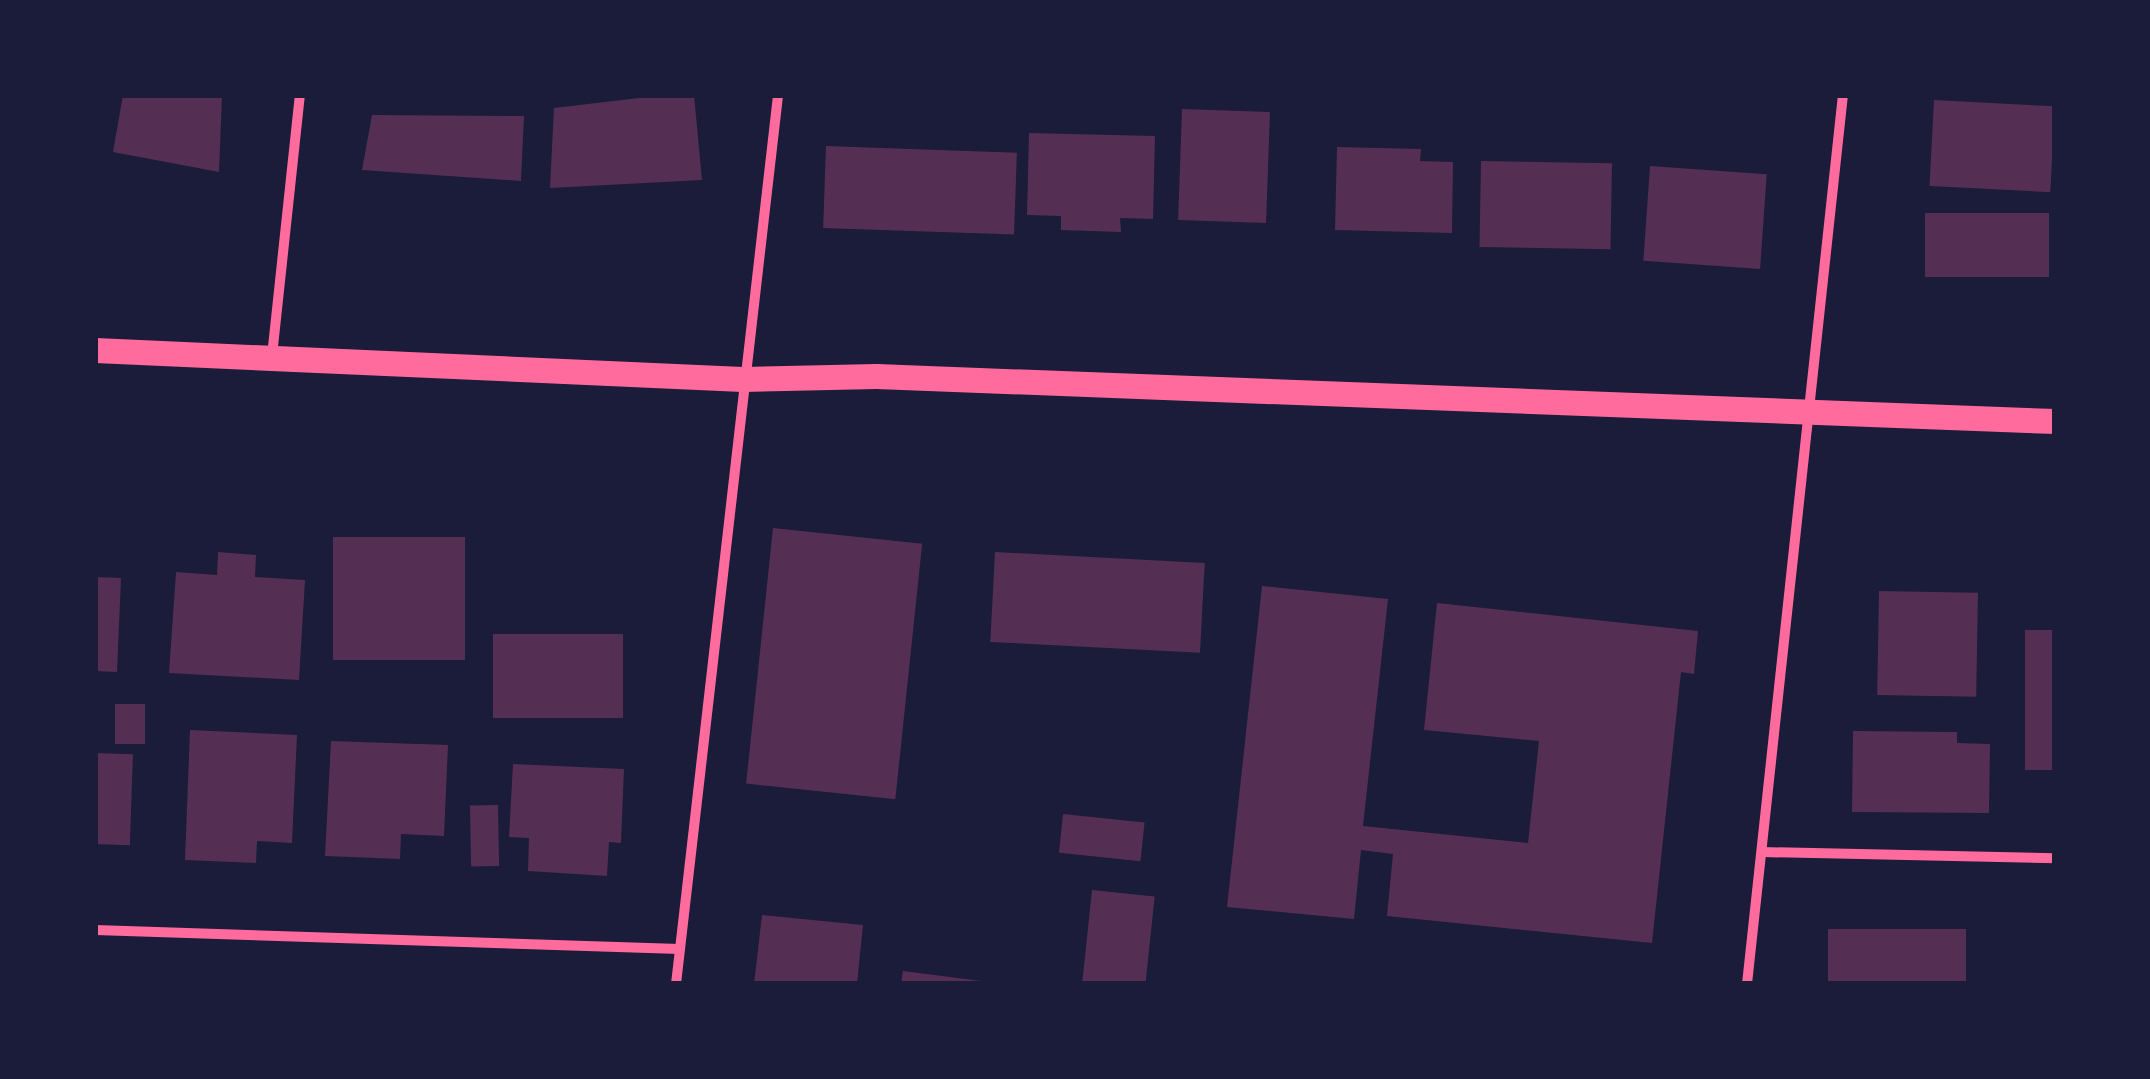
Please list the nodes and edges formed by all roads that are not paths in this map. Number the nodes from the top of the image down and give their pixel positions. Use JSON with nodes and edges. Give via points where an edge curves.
{"nodes":[{"id":1,"x":300,"y":95,"type":"edge"},
{"id":2,"x":778,"y":95,"type":"edge"},
{"id":3,"x":1842,"y":95,"type":"edge"},
{"id":4,"x":95,"y":350,"type":"edge"},
{"id":5,"x":272,"y":357,"type":"junction"},
{"id":6,"x":742,"y":379,"type":"junction"},
{"id":7,"x":1806,"y":413,"type":"junction"},
{"id":8,"x":2055,"y":421,"type":"edge"},
{"id":9,"x":1762,"y":852,"type":"junction"},
{"id":10,"x":2055,"y":858,"type":"edge"},
{"id":11,"x":95,"y":930,"type":"edge"},
{"id":12,"x":680,"y":949,"type":"junction"},
{"id":13,"x":676,"y":984,"type":"edge"},
{"id":14,"x":1747,"y":984,"type":"edge"}],
"edges":[{"from":1,"to":5,"type":"street"},
{"from":2,"to":6,"type":"street"},
{"from":3,"to":7,"type":"street"},
{"from":4,"to":5,"type":"main road"},
{"from":5,"to":6,"type":"main road"},
{"from":6,"to":7,"type":"main road","via":[[876,376]]},
{"from":6,"to":12,"type":"street"},
{"from":7,"to":8,"type":"main road"},
{"from":7,"to":9,"type":"street"},
{"from":9,"to":10,"type":"street"},
{"from":9,"to":14,"type":"street"},
{"from":11,"to":12,"type":"street"},
{"from":12,"to":13,"type":"street"}]}
